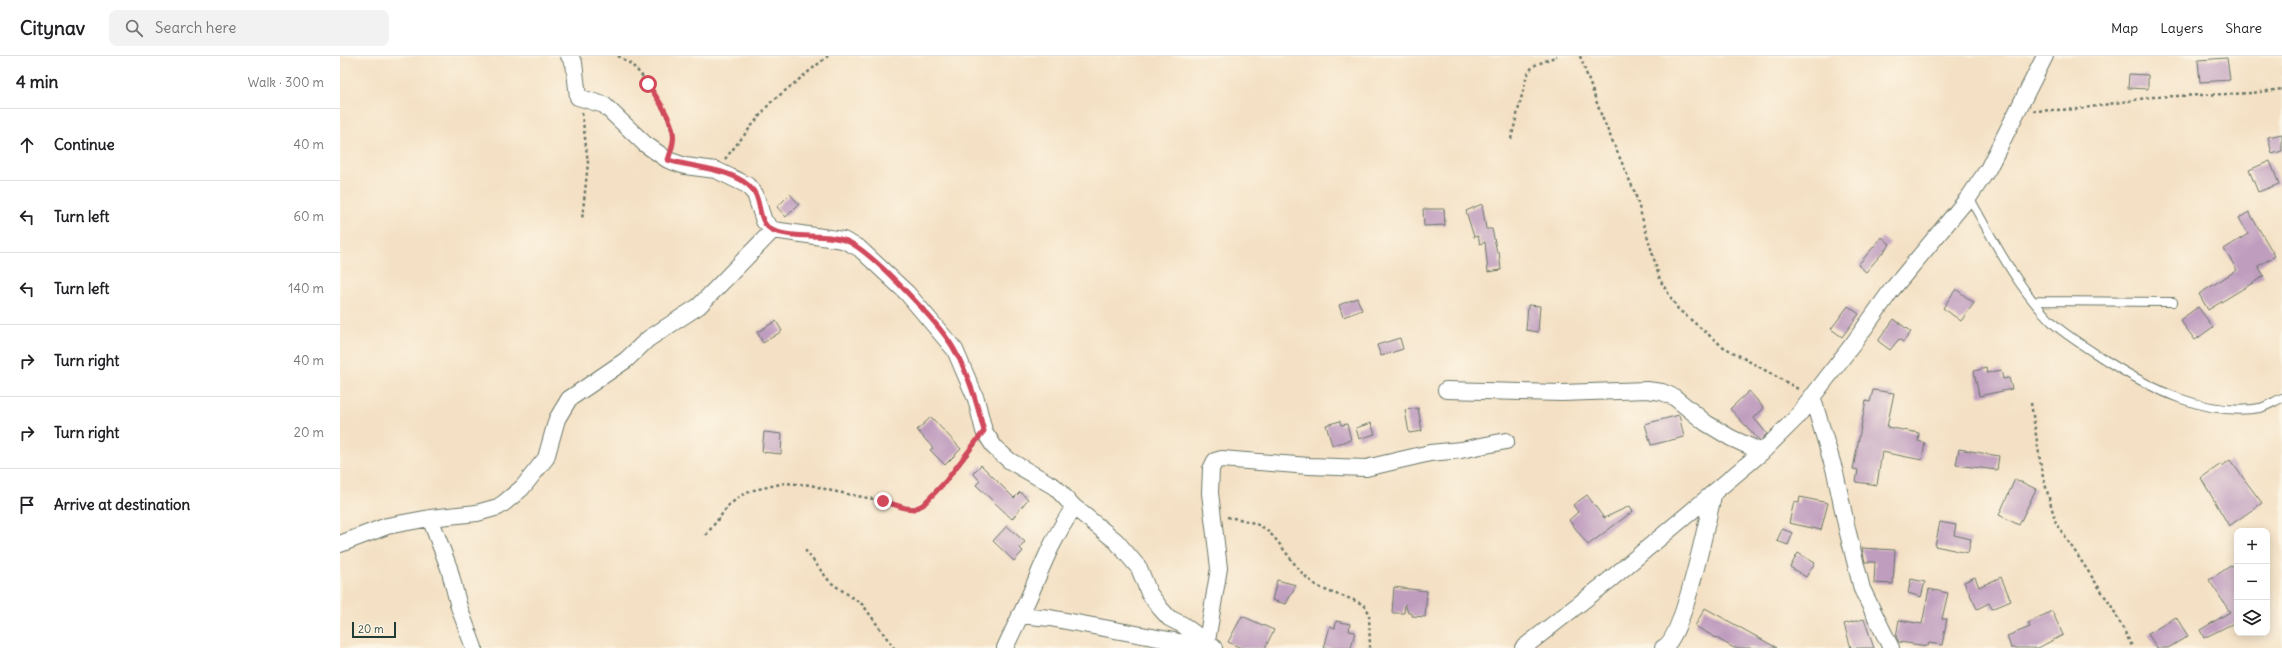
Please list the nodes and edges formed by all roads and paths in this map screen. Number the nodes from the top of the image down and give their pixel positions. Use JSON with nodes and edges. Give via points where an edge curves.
{"nodes":[{"id":1,"x":569,"y":56,"type":"edge"},
{"id":2,"x":618,"y":56,"type":"edge"},
{"id":3,"x":828,"y":56,"type":"edge"},
{"id":4,"x":1557,"y":56,"type":"edge"},
{"id":5,"x":1580,"y":56,"type":"edge"},
{"id":6,"x":2045,"y":56,"type":"edge"},
{"id":7,"x":2282,"y":89,"type":"edge"},
{"id":8,"x":580,"y":99,"type":"junction"},
{"id":9,"x":2016,"y":112,"type":"junction"},
{"id":10,"x":1511,"y":139,"type":"dead end"},
{"id":11,"x":668,"y":160,"type":"junction"},
{"id":12,"x":716,"y":170,"type":"junction"},
{"id":13,"x":1969,"y":197,"type":"junction"},
{"id":14,"x":582,"y":220,"type":"dead end"},
{"id":15,"x":774,"y":230,"type":"junction"},
{"id":16,"x":2034,"y":301,"type":"junction"},
{"id":17,"x":2173,"y":302,"type":"dead end"},
{"id":18,"x":1446,"y":390,"type":"dead end"},
{"id":19,"x":1812,"y":396,"type":"junction"},
{"id":20,"x":2282,"y":398,"type":"edge"},
{"id":21,"x":2031,"y":403,"type":"dead end"},
{"id":22,"x":984,"y":431,"type":"junction"},
{"id":23,"x":1506,"y":441,"type":"dead end"},
{"id":24,"x":1762,"y":452,"type":"junction"},
{"id":25,"x":1714,"y":492,"type":"junction"},
{"id":26,"x":1074,"y":507,"type":"junction"},
{"id":27,"x":1214,"y":516,"type":"junction"},
{"id":28,"x":430,"y":518,"type":"junction"},
{"id":29,"x":706,"y":535,"type":"dead end"},
{"id":30,"x":340,"y":544,"type":"edge"},
{"id":31,"x":805,"y":550,"type":"dead end"},
{"id":32,"x":1020,"y":615,"type":"junction"},
{"id":33,"x":1161,"y":644,"type":"edge"},
{"id":34,"x":1211,"y":646,"type":"edge"},
{"id":35,"x":474,"y":648,"type":"edge"},
{"id":36,"x":894,"y":648,"type":"edge"},
{"id":37,"x":1005,"y":648,"type":"edge"},
{"id":38,"x":1370,"y":648,"type":"edge"},
{"id":39,"x":1523,"y":648,"type":"edge"},
{"id":40,"x":1663,"y":648,"type":"edge"},
{"id":41,"x":1891,"y":648,"type":"edge"},
{"id":42,"x":2133,"y":648,"type":"edge"}],
"edges":[{"from":1,"to":8,"type":"street","via":[[574,63],[576,95]]},
{"from":2,"to":11,"type":"path","via":[[633,65],[660,104],[674,131]]},
{"from":3,"to":12,"type":"path","via":[[770,103]]},
{"from":4,"to":10,"type":"path","via":[[1533,66],[1527,75]]},
{"from":5,"to":19,"type":"path","via":[[1602,117],[1635,194],[1660,280],[1678,309],[1722,346]]},
{"from":6,"to":9,"type":"street"},
{"from":7,"to":9,"type":"path","via":[[2153,98],[2078,109]]},
{"from":8,"to":11,"type":"street","via":[[604,105],[645,144]]},
{"from":8,"to":14,"type":"path","via":[[588,163]]},
{"from":9,"to":13,"type":"street","via":[[1988,169]]},
{"from":11,"to":12,"type":"street","via":[[685,166]]},
{"from":12,"to":15,"type":"street","via":[[734,177],[753,190],[764,220]]},
{"from":13,"to":16,"type":"lane","via":[[2022,287]]},
{"from":13,"to":19,"type":"street","via":[[1890,292]]},
{"from":15,"to":22,"type":"street","via":[[848,242],[885,272],[923,311],[955,350],[976,399]]},
{"from":15,"to":28,"type":"street","via":[[699,306],[648,339],[626,360],[569,399],[557,419],[546,458],[522,488],[498,507],[478,513]]},
{"from":16,"to":17,"type":"lane"},
{"from":16,"to":20,"type":"lane","via":[[2055,325],[2097,354],[2144,384],[2189,402],[2234,409],[2261,408]]},
{"from":18,"to":24,"type":"street","via":[[1662,392],[1674,397],[1706,423],[1731,438]]},
{"from":19,"to":24,"type":"street","via":[[1791,423]]},
{"from":19,"to":41,"type":"street","via":[[1835,472],[1862,589]]},
{"from":21,"to":42,"type":"path","via":[[2042,473],[2056,523],[2112,607]]},
{"from":22,"to":26,"type":"street","via":[[1002,455],[1055,487]]},
{"from":22,"to":29,"type":"path","via":[[945,482],[919,508],[905,508],[811,485],[785,483],[742,495],[729,505]]},
{"from":23,"to":27,"type":"street","via":[[1430,453],[1366,468],[1218,460],[1212,463],[1210,472]]},
{"from":24,"to":25,"type":"street"},
{"from":25,"to":39,"type":"street","via":[[1606,583]]},
{"from":25,"to":40,"type":"street","via":[[1688,599],[1677,630]]},
{"from":26,"to":32,"type":"street","via":[[1043,560]]},
{"from":26,"to":34,"type":"street","via":[[1126,552],[1139,568],[1154,601],[1169,618]]},
{"from":27,"to":34,"type":"street","via":[[1218,568]]},
{"from":27,"to":38,"type":"path","via":[[1245,520],[1262,527],[1272,535],[1312,583],[1365,606],[1369,613]]},
{"from":28,"to":30,"type":"street","via":[[387,526]]},
{"from":28,"to":35,"type":"street"},
{"from":31,"to":36,"type":"path","via":[[830,582],[862,605]]},
{"from":32,"to":33,"type":"street","via":[[1050,618]]},
{"from":32,"to":37,"type":"street"},
{"from":33,"to":34,"type":"street"}]}
